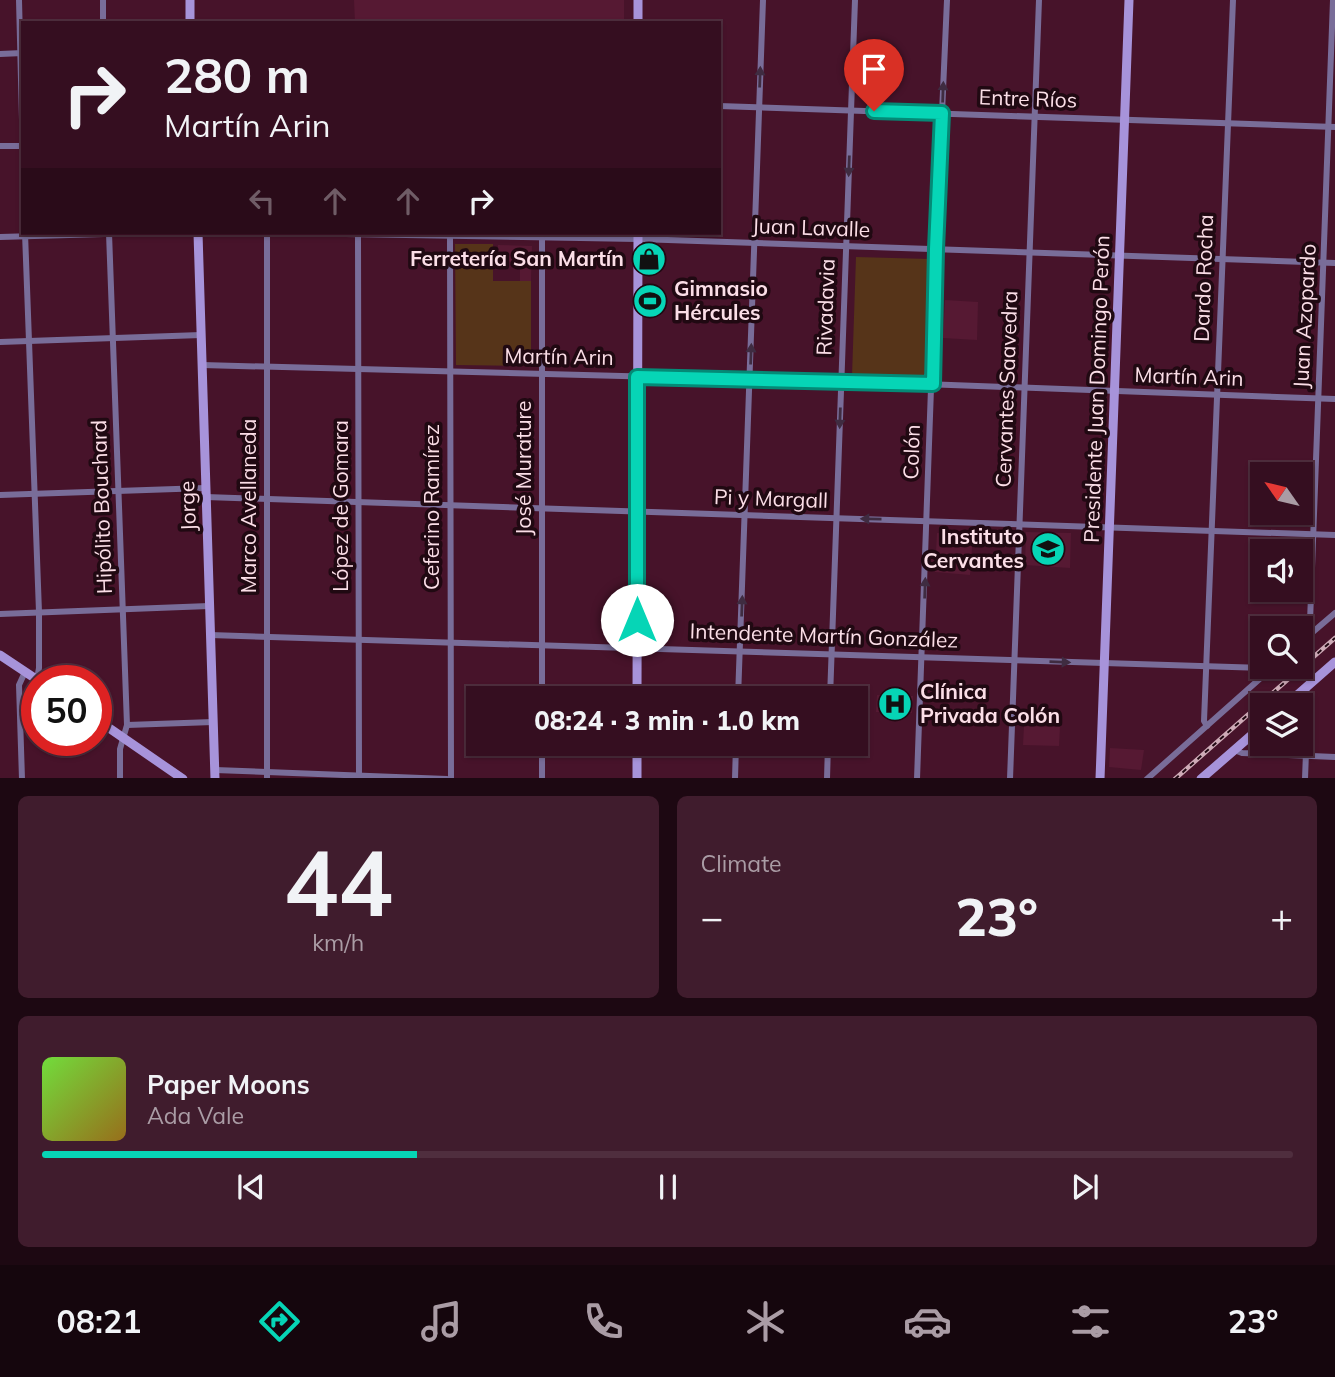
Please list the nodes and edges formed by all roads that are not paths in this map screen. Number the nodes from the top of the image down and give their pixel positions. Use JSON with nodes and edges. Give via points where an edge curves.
{"nodes":[{"id":1,"x":19,"y":0,"type":"edge"},
{"id":2,"x":103,"y":0,"type":"edge"},
{"id":3,"x":190,"y":0,"type":"edge"},
{"id":4,"x":638,"y":0,"type":"edge"},
{"id":5,"x":763,"y":0,"type":"edge"},
{"id":6,"x":855,"y":0,"type":"edge"},
{"id":7,"x":947,"y":0,"type":"edge"},
{"id":8,"x":1039,"y":0,"type":"edge"},
{"id":9,"x":1129,"y":0,"type":"edge"},
{"id":10,"x":1233,"y":0,"type":"edge"},
{"id":11,"x":1334,"y":0,"type":"edge"},
{"id":12,"x":103,"y":21,"type":"edge"},
{"id":13,"x":190,"y":21,"type":"edge"},
{"id":14,"x":638,"y":21,"type":"edge"},
{"id":15,"x":21,"y":35,"type":"edge"},
{"id":16,"x":21,"y":53,"type":"edge"},
{"id":17,"x":0,"y":54,"type":"edge"},
{"id":18,"x":721,"y":106,"type":"edge"},
{"id":19,"x":759,"y":108,"type":"junction"},
{"id":20,"x":851,"y":111,"type":"junction"},
{"id":21,"x":942,"y":113,"type":"junction"},
{"id":22,"x":1034,"y":116,"type":"junction"},
{"id":23,"x":1125,"y":120,"type":"junction"},
{"id":24,"x":1228,"y":124,"type":"junction"},
{"id":25,"x":1332,"y":127,"type":"edge"},
{"id":26,"x":0,"y":146,"type":"edge"},
{"id":27,"x":21,"y":146,"type":"edge"},
{"id":28,"x":21,"y":234,"type":"edge"},
{"id":29,"x":25,"y":235,"type":"edge"},
{"id":30,"x":109,"y":235,"type":"edge"},
{"id":31,"x":198,"y":235,"type":"edge"},
{"id":32,"x":267,"y":235,"type":"edge"},
{"id":33,"x":358,"y":235,"type":"edge"},
{"id":34,"x":404,"y":235,"type":"edge"},
{"id":35,"x":450,"y":236,"type":"junction"},
{"id":36,"x":638,"y":236,"type":"edge"},
{"id":37,"x":0,"y":237,"type":"edge"},
{"id":38,"x":542,"y":238,"type":"junction"},
{"id":39,"x":755,"y":244,"type":"junction"},
{"id":40,"x":846,"y":246,"type":"junction"},
{"id":41,"x":936,"y":249,"type":"junction"},
{"id":42,"x":1029,"y":252,"type":"junction"},
{"id":43,"x":1119,"y":255,"type":"junction"},
{"id":44,"x":1223,"y":259,"type":"junction"},
{"id":45,"x":1325,"y":263,"type":"junction"},
{"id":46,"x":1335,"y":263,"type":"edge"},
{"id":47,"x":201,"y":335,"type":"junction"},
{"id":48,"x":114,"y":338,"type":"junction"},
{"id":49,"x":29,"y":341,"type":"junction"},
{"id":50,"x":0,"y":342,"type":"edge"},
{"id":51,"x":202,"y":365,"type":"junction"},
{"id":52,"x":266,"y":367,"type":"junction"},
{"id":53,"x":358,"y":370,"type":"junction"},
{"id":54,"x":450,"y":372,"type":"junction"},
{"id":55,"x":541,"y":374,"type":"junction"},
{"id":56,"x":637,"y":377,"type":"junction"},
{"id":57,"x":750,"y":380,"type":"junction"},
{"id":58,"x":841,"y":383,"type":"junction"},
{"id":59,"x":933,"y":384,"type":"junction"},
{"id":60,"x":1024,"y":388,"type":"junction"},
{"id":61,"x":1115,"y":392,"type":"junction"},
{"id":62,"x":1217,"y":396,"type":"junction"},
{"id":63,"x":1319,"y":398,"type":"junction"},
{"id":64,"x":1335,"y":399,"type":"edge"},
{"id":65,"x":119,"y":491,"type":"junction"},
{"id":66,"x":206,"y":492,"type":"junction"},
{"id":67,"x":35,"y":494,"type":"junction"},
{"id":68,"x":0,"y":495,"type":"edge"},
{"id":69,"x":267,"y":500,"type":"junction"},
{"id":70,"x":359,"y":503,"type":"junction"},
{"id":71,"x":449,"y":506,"type":"junction"},
{"id":72,"x":542,"y":509,"type":"junction"},
{"id":73,"x":637,"y":512,"type":"junction"},
{"id":74,"x":744,"y":516,"type":"junction"},
{"id":75,"x":836,"y":518,"type":"junction"},
{"id":76,"x":927,"y":520,"type":"junction"},
{"id":77,"x":1020,"y":524,"type":"junction"},
{"id":78,"x":1110,"y":527,"type":"junction"},
{"id":79,"x":1213,"y":530,"type":"junction"},
{"id":80,"x":1314,"y":535,"type":"junction"},
{"id":81,"x":1335,"y":535,"type":"edge"},
{"id":82,"x":209,"y":606,"type":"junction"},
{"id":83,"x":123,"y":609,"type":"junction"},
{"id":84,"x":39,"y":612,"type":"junction"},
{"id":85,"x":1335,"y":613,"type":"edge"},
{"id":86,"x":0,"y":614,"type":"edge"},
{"id":87,"x":1310,"y":616,"type":"edge"},
{"id":88,"x":1313,"y":632,"type":"edge"},
{"id":89,"x":210,"y":635,"type":"junction"},
{"id":90,"x":267,"y":636,"type":"junction"},
{"id":91,"x":358,"y":639,"type":"junction"},
{"id":92,"x":450,"y":642,"type":"junction"},
{"id":93,"x":541,"y":645,"type":"junction"},
{"id":94,"x":637,"y":647,"type":"junction"},
{"id":95,"x":741,"y":651,"type":"junction"},
{"id":96,"x":831,"y":653,"type":"junction"},
{"id":97,"x":0,"y":655,"type":"edge"},
{"id":98,"x":922,"y":656,"type":"junction"},
{"id":99,"x":1015,"y":661,"type":"junction"},
{"id":100,"x":1335,"y":662,"type":"edge"},
{"id":101,"x":1105,"y":664,"type":"junction"},
{"id":102,"x":39,"y":665,"type":"edge"},
{"id":103,"x":1207,"y":667,"type":"junction"},
{"id":104,"x":1250,"y":668,"type":"edge"},
{"id":105,"x":21,"y":669,"type":"edge"},
{"id":106,"x":1259,"y":679,"type":"edge"},
{"id":107,"x":21,"y":681,"type":"edge"},
{"id":108,"x":541,"y":686,"type":"edge"},
{"id":109,"x":637,"y":686,"type":"edge"},
{"id":110,"x":739,"y":686,"type":"edge"},
{"id":111,"x":830,"y":686,"type":"edge"},
{"id":112,"x":1306,"y":688,"type":"junction"},
{"id":113,"x":1300,"y":693,"type":"edge"},
{"id":114,"x":1307,"y":693,"type":"edge"},
{"id":115,"x":213,"y":722,"type":"junction"},
{"id":116,"x":127,"y":725,"type":"junction"},
{"id":117,"x":1207,"y":726,"type":"junction"},
{"id":118,"x":112,"y":729,"type":"edge"},
{"id":119,"x":1250,"y":736,"type":"edge"},
{"id":120,"x":124,"y":737,"type":"junction"},
{"id":121,"x":21,"y":748,"type":"edge"},
{"id":122,"x":1234,"y":750,"type":"junction"},
{"id":123,"x":1250,"y":753,"type":"edge"},
{"id":124,"x":1313,"y":755,"type":"edge"},
{"id":125,"x":21,"y":756,"type":"edge"},
{"id":126,"x":542,"y":756,"type":"edge"},
{"id":127,"x":637,"y":756,"type":"edge"},
{"id":128,"x":736,"y":756,"type":"edge"},
{"id":129,"x":828,"y":756,"type":"edge"},
{"id":130,"x":1306,"y":756,"type":"edge"},
{"id":131,"x":1335,"y":757,"type":"edge"},
{"id":132,"x":215,"y":774,"type":"edge"},
{"id":133,"x":267,"y":775,"type":"edge"},
{"id":134,"x":359,"y":777,"type":"edge"},
{"id":135,"x":22,"y":778,"type":"edge"},
{"id":136,"x":120,"y":778,"type":"edge"},
{"id":137,"x":182,"y":778,"type":"edge"},
{"id":138,"x":404,"y":778,"type":"edge"},
{"id":139,"x":449,"y":778,"type":"edge"},
{"id":140,"x":542,"y":778,"type":"edge"},
{"id":141,"x":637,"y":778,"type":"edge"},
{"id":142,"x":735,"y":778,"type":"edge"},
{"id":143,"x":827,"y":778,"type":"edge"},
{"id":144,"x":917,"y":778,"type":"edge"},
{"id":145,"x":1010,"y":778,"type":"edge"},
{"id":146,"x":1100,"y":778,"type":"edge"},
{"id":147,"x":1147,"y":778,"type":"edge"},
{"id":148,"x":1202,"y":778,"type":"edge"},
{"id":149,"x":1305,"y":778,"type":"edge"}],
"edges":[{"from":1,"to":15,"type":"street"},
{"from":2,"to":12,"type":"street"},
{"from":3,"to":13,"type":"street"},
{"from":4,"to":14,"type":"street"},
{"from":19,"to":5,"type":"street","one_way":true},
{"from":6,"to":20,"type":"street","name":"Rivadavia"},
{"from":21,"to":7,"type":"street","name":"Colón","one_way":true},
{"from":8,"to":22,"type":"street","name":"Cervantes Saavedra"},
{"from":9,"to":23,"type":"street","name":"Presidente Juan Domingo Perón"},
{"from":10,"to":24,"type":"street","name":"Dardo Rocha"},
{"from":11,"to":25,"type":"street","name":"Juan Azopardo"},
{"from":16,"to":17,"type":"street"},
{"from":18,"to":19,"type":"street","name":"Entre Ríos"},
{"from":19,"to":20,"type":"street","name":"Entre Ríos"},
{"from":19,"to":39,"type":"street"},
{"from":20,"to":21,"type":"street","name":"Entre Ríos"},
{"from":20,"to":40,"type":"street","name":"Rivadavia","one_way":true},
{"from":21,"to":22,"type":"street","name":"Entre Ríos"},
{"from":21,"to":41,"type":"street","name":"Colón"},
{"from":22,"to":23,"type":"street","name":"Entre Ríos"},
{"from":22,"to":42,"type":"street","name":"Cervantes Saavedra"},
{"from":23,"to":24,"type":"street","name":"Entre Ríos"},
{"from":23,"to":43,"type":"street","name":"Presidente Juan Domingo Perón"},
{"from":24,"to":25,"type":"street","name":"Entre Ríos"},
{"from":24,"to":44,"type":"street","name":"Dardo Rocha"},
{"from":25,"to":45,"type":"street","name":"Juan Azopardo"},
{"from":26,"to":27,"type":"street"},
{"from":28,"to":37,"type":"street"},
{"from":29,"to":49,"type":"street"},
{"from":30,"to":48,"type":"street","name":"Hipólito Bouchard"},
{"from":31,"to":47,"type":"street","name":"Jorge"},
{"from":32,"to":52,"type":"street","name":"Marco Avellaneda"},
{"from":33,"to":53,"type":"street","name":"López de Gomara"},
{"from":34,"to":35,"type":"street","name":"Juan Lavalle"},
{"from":35,"to":38,"type":"street","name":"Juan Lavalle"},
{"from":35,"to":54,"type":"street","name":"Ceferino Ramírez"},
{"from":36,"to":38,"type":"street","name":"Juan Lavalle"},
{"from":36,"to":39,"type":"street","name":"Juan Lavalle"},
{"from":36,"to":56,"type":"street"},
{"from":38,"to":55,"type":"street","name":"José Murature"},
{"from":39,"to":40,"type":"street","name":"Juan Lavalle"},
{"from":57,"to":39,"type":"street","one_way":true},
{"from":40,"to":41,"type":"street","name":"Juan Lavalle"},
{"from":40,"to":58,"type":"street","name":"Rivadavia"},
{"from":41,"to":42,"type":"street","name":"Juan Lavalle"},
{"from":41,"to":59,"type":"street","name":"Colón"},
{"from":42,"to":43,"type":"street","name":"Juan Lavalle"},
{"from":42,"to":60,"type":"street","name":"Cervantes Saavedra"},
{"from":43,"to":44,"type":"street","name":"Juan Lavalle"},
{"from":43,"to":61,"type":"street","name":"Presidente Juan Domingo Perón"},
{"from":44,"to":45,"type":"street","name":"Juan Lavalle"},
{"from":44,"to":62,"type":"street","name":"Dardo Rocha"},
{"from":45,"to":46,"type":"street","name":"Juan Lavalle"},
{"from":45,"to":63,"type":"street","name":"Juan Azopardo"},
{"from":47,"to":48,"type":"street"},
{"from":47,"to":51,"type":"street","name":"Jorge"},
{"from":48,"to":49,"type":"street"},
{"from":48,"to":65,"type":"street","name":"Hipólito Bouchard"},
{"from":49,"to":50,"type":"street"},
{"from":49,"to":67,"type":"street"},
{"from":51,"to":52,"type":"street","name":"Martín Arin"},
{"from":51,"to":66,"type":"street","name":"Jorge"},
{"from":52,"to":53,"type":"street","name":"Martín Arin"},
{"from":52,"to":69,"type":"street","name":"Marco Avellaneda"},
{"from":53,"to":54,"type":"street","name":"Martín Arin"},
{"from":53,"to":70,"type":"street","name":"López de Gomara"},
{"from":54,"to":55,"type":"street","name":"Martín Arin"},
{"from":54,"to":71,"type":"street","name":"Ceferino Ramírez"},
{"from":55,"to":56,"type":"street","name":"Martín Arin"},
{"from":55,"to":72,"type":"street","name":"José Murature"},
{"from":56,"to":57,"type":"street","name":"Martín Arin"},
{"from":56,"to":73,"type":"street"},
{"from":57,"to":58,"type":"street","name":"Martín Arin"},
{"from":57,"to":74,"type":"street"},
{"from":58,"to":59,"type":"street","name":"Martín Arin"},
{"from":58,"to":75,"type":"street","name":"Rivadavia","one_way":true},
{"from":59,"to":60,"type":"street","name":"Martín Arin"},
{"from":59,"to":76,"type":"street","name":"Colón"},
{"from":60,"to":61,"type":"street","name":"Martín Arin"},
{"from":60,"to":77,"type":"street","name":"Cervantes Saavedra"},
{"from":61,"to":62,"type":"street","name":"Martín Arin"},
{"from":61,"to":78,"type":"street","name":"Presidente Juan Domingo Perón"},
{"from":62,"to":63,"type":"street","name":"Martín Arin"},
{"from":62,"to":79,"type":"street","name":"Dardo Rocha"},
{"from":63,"to":64,"type":"street","name":"Martín Arin"},
{"from":63,"to":80,"type":"street","name":"Juan Azopardo"},
{"from":65,"to":66,"type":"street","name":"Pi y Margall"},
{"from":65,"to":67,"type":"street","name":"Pi y Margall"},
{"from":65,"to":83,"type":"street","name":"Hipólito Bouchard"},
{"from":66,"to":69,"type":"street","name":"Pi y Margall"},
{"from":66,"to":82,"type":"street","name":"Jorge"},
{"from":67,"to":68,"type":"street","name":"Pi y Margall"},
{"from":67,"to":84,"type":"street"},
{"from":69,"to":70,"type":"street","name":"Pi y Margall"},
{"from":69,"to":90,"type":"street","name":"Marco Avellaneda"},
{"from":70,"to":71,"type":"street","name":"Pi y Margall"},
{"from":70,"to":91,"type":"street","name":"López de Gomara"},
{"from":71,"to":72,"type":"street","name":"Pi y Margall"},
{"from":71,"to":92,"type":"street","name":"Ceferino Ramírez"},
{"from":72,"to":73,"type":"street","name":"Pi y Margall"},
{"from":72,"to":93,"type":"street","name":"José Murature"},
{"from":73,"to":74,"type":"street","name":"Pi y Margall"},
{"from":73,"to":94,"type":"street"},
{"from":74,"to":75,"type":"street","name":"Pi y Margall"},
{"from":95,"to":74,"type":"street","one_way":true},
{"from":76,"to":75,"type":"street","name":"Pi y Margall","one_way":true},
{"from":75,"to":96,"type":"street","name":"Rivadavia"},
{"from":76,"to":77,"type":"street","name":"Pi y Margall"},
{"from":98,"to":76,"type":"street","name":"Colón","one_way":true},
{"from":77,"to":78,"type":"street","name":"Pi y Margall"},
{"from":77,"to":99,"type":"street","name":"Cervantes Saavedra"},
{"from":78,"to":79,"type":"street","name":"Pi y Margall"},
{"from":78,"to":101,"type":"street","name":"Presidente Juan Domingo Perón"},
{"from":79,"to":80,"type":"street","name":"Pi y Margall"},
{"from":79,"to":103,"type":"street","name":"Dardo Rocha"},
{"from":80,"to":81,"type":"street","name":"Pi y Margall"},
{"from":80,"to":87,"type":"street","name":"Juan Azopardo"},
{"from":82,"to":83,"type":"street"},
{"from":82,"to":89,"type":"street","name":"Jorge"},
{"from":83,"to":84,"type":"street"},
{"from":83,"to":116,"type":"street","name":"Hipólito Bouchard"},
{"from":84,"to":86,"type":"street"},
{"from":84,"to":102,"type":"street"},
{"from":85,"to":88,"type":"street"},
{"from":89,"to":90,"type":"street","name":"Intendente Martín González"},
{"from":89,"to":115,"type":"street","name":"Jorge"},
{"from":90,"to":91,"type":"street","name":"Intendente Martín González"},
{"from":90,"to":133,"type":"street","name":"Marco Avellaneda"},
{"from":91,"to":92,"type":"street","name":"Intendente Martín González"},
{"from":91,"to":134,"type":"street","name":"López de Gomara"},
{"from":92,"to":93,"type":"street","name":"Intendente Martín González"},
{"from":92,"to":139,"type":"street","name":"Ceferino Ramírez"},
{"from":93,"to":94,"type":"street","name":"Intendente Martín González"},
{"from":93,"to":108,"type":"street","name":"José Murature"},
{"from":94,"to":95,"type":"street","name":"Intendente Martín González"},
{"from":94,"to":109,"type":"street"},
{"from":95,"to":96,"type":"street","name":"Intendente Martín González"},
{"from":95,"to":110,"type":"street"},
{"from":96,"to":98,"type":"street","name":"Intendente Martín González"},
{"from":96,"to":111,"type":"street","name":"Rivadavia"},
{"from":97,"to":105,"type":"street"},
{"from":98,"to":99,"type":"street","name":"Intendente Martín González"},
{"from":98,"to":144,"type":"street","name":"Colón"},
{"from":99,"to":101,"type":"street","name":"Intendente Martín González","one_way":true},
{"from":99,"to":145,"type":"street","name":"Cervantes Saavedra"},
{"from":100,"to":112,"type":"street"},
{"from":101,"to":103,"type":"street","name":"Intendente Martín González"},
{"from":101,"to":146,"type":"street","name":"Presidente Juan Domingo Perón"},
{"from":103,"to":104,"type":"street","name":"Intendente Martín González"},
{"from":103,"to":117,"type":"street","name":"Dardo Rocha"},
{"from":106,"to":117,"type":"street"},
{"from":107,"to":121,"type":"street"},
{"from":112,"to":113,"type":"street"},
{"from":112,"to":114,"type":"street"},
{"from":115,"to":116,"type":"street"},
{"from":115,"to":132,"type":"street","name":"Jorge"},
{"from":116,"to":120,"type":"street","name":"Hipólito Bouchard"},
{"from":117,"to":147,"type":"street"},
{"from":118,"to":120,"type":"street"},
{"from":119,"to":122,"type":"street"},
{"from":120,"to":136,"type":"street","name":"Hipólito Bouchard"},
{"from":120,"to":137,"type":"street"},
{"from":122,"to":123,"type":"street"},
{"from":122,"to":148,"type":"street"},
{"from":124,"to":131,"type":"street"},
{"from":125,"to":135,"type":"street"},
{"from":126,"to":140,"type":"street"},
{"from":127,"to":141,"type":"street"},
{"from":128,"to":142,"type":"street"},
{"from":129,"to":143,"type":"street"},
{"from":130,"to":149,"type":"street"},
{"from":132,"to":133,"type":"street"},
{"from":133,"to":134,"type":"street"},
{"from":134,"to":138,"type":"street"}]}
